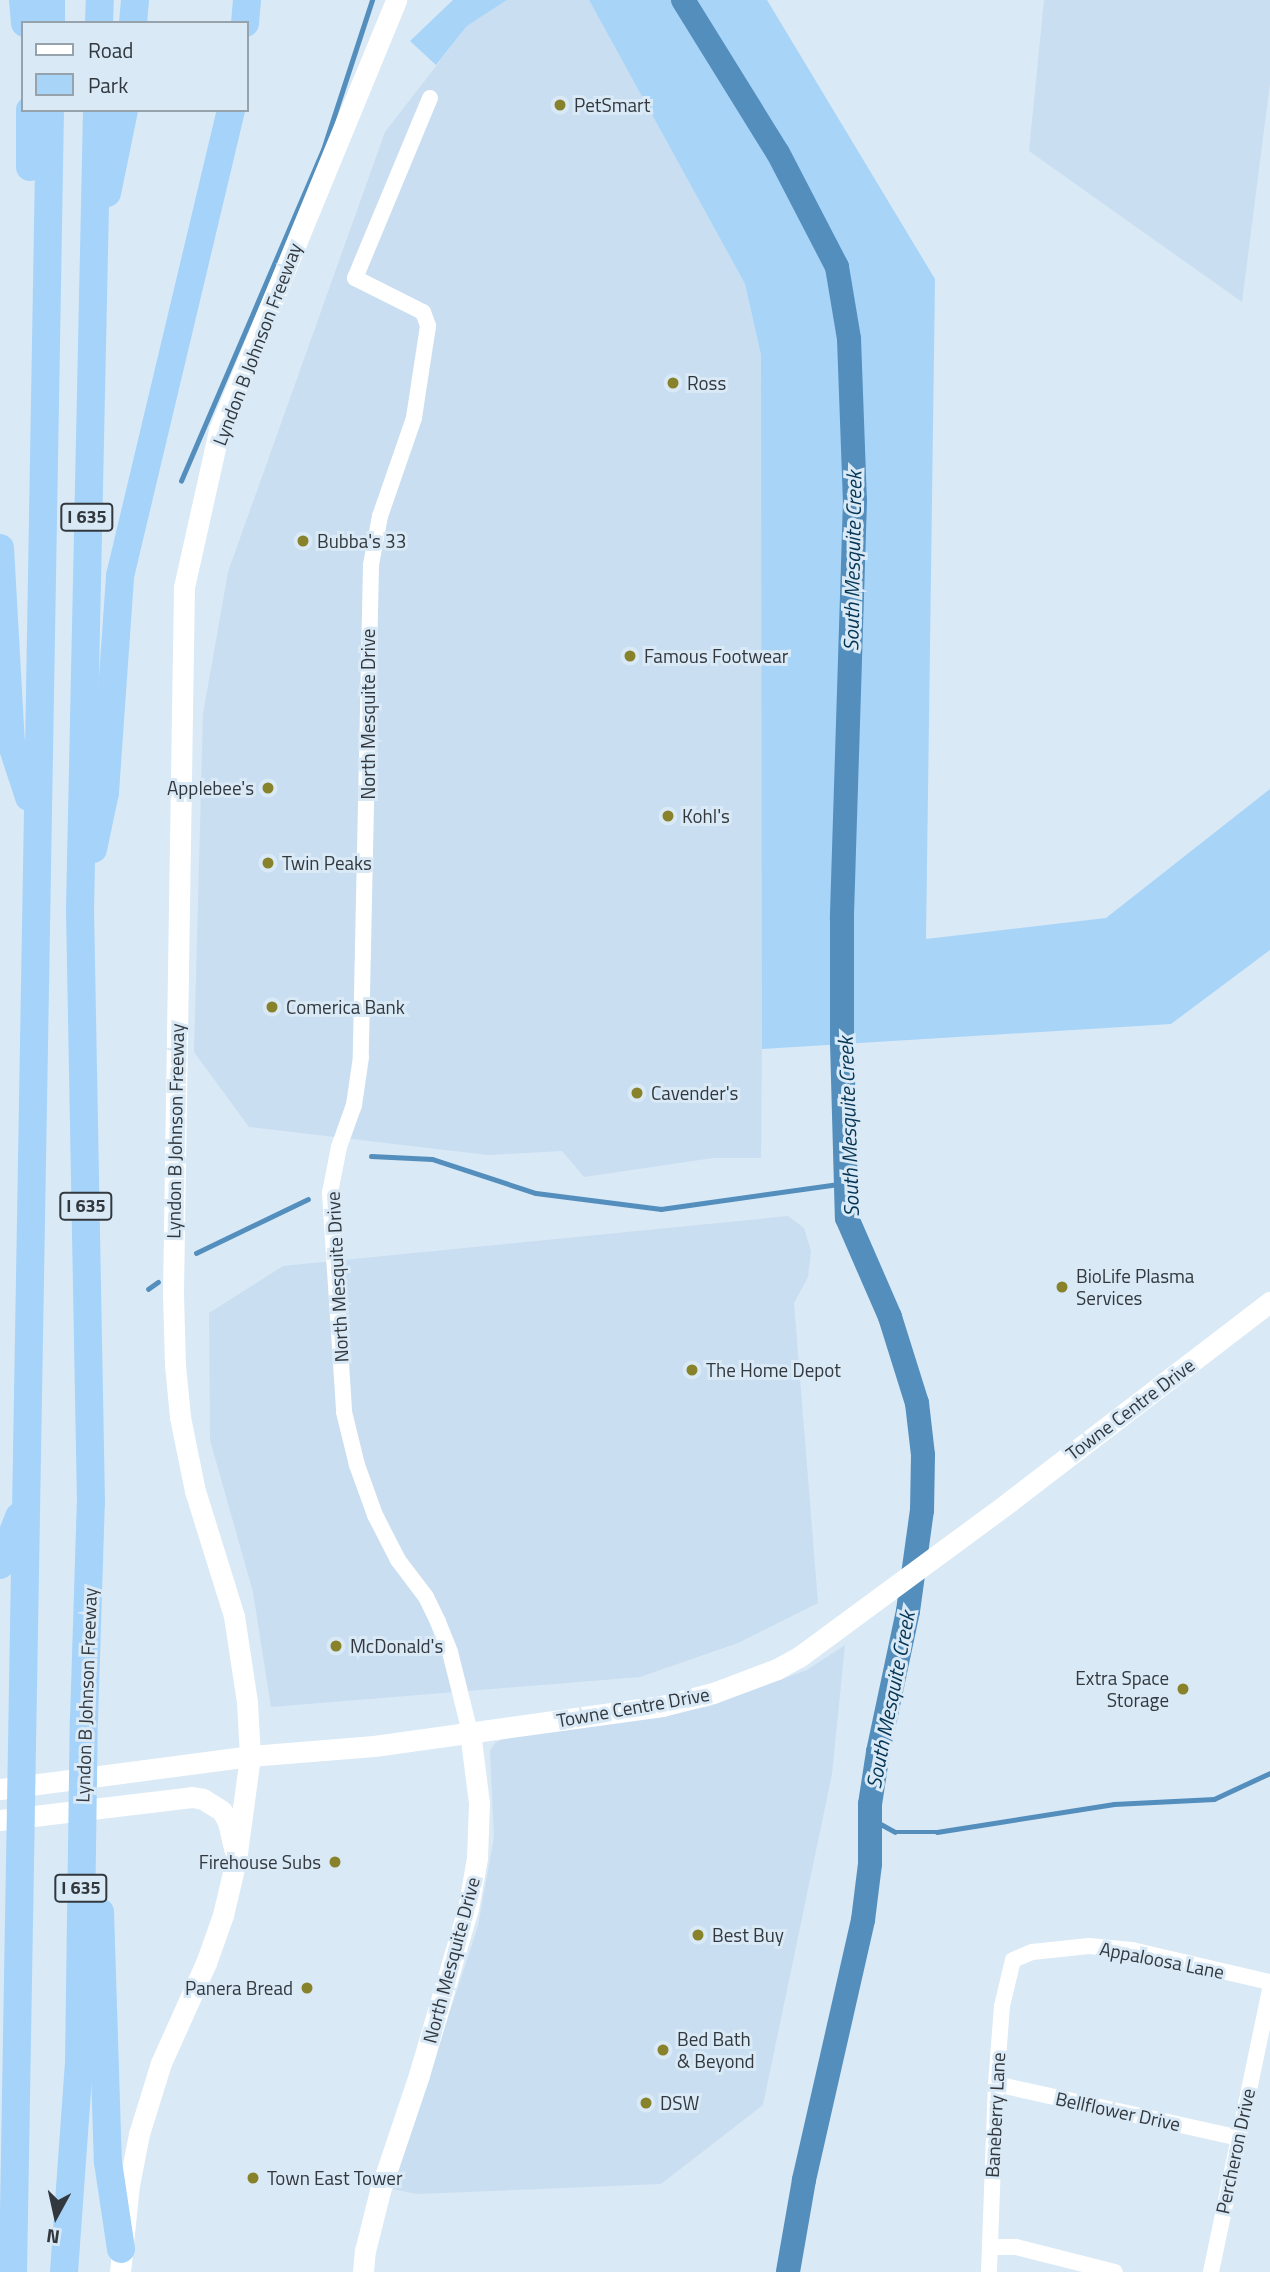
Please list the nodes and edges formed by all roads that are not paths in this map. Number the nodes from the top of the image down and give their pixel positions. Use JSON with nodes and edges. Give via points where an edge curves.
{"nodes":[{"id":1,"x":23,"y":0,"type":"edge"},
{"id":2,"x":51,"y":0,"type":"edge"},
{"id":3,"x":100,"y":0,"type":"edge"},
{"id":4,"x":135,"y":0,"type":"edge"},
{"id":5,"x":247,"y":0,"type":"edge"},
{"id":6,"x":396,"y":0,"type":"edge"},
{"id":7,"x":25,"y":21,"type":"edge"},
{"id":8,"x":51,"y":21,"type":"edge"},
{"id":9,"x":99,"y":21,"type":"edge"},
{"id":10,"x":133,"y":21,"type":"edge"},
{"id":11,"x":245,"y":21,"type":"edge"},
{"id":12,"x":430,"y":98,"type":"dead end"},
{"id":13,"x":30,"y":112,"type":"edge"},
{"id":14,"x":50,"y":112,"type":"edge"},
{"id":15,"x":97,"y":112,"type":"edge"},
{"id":16,"x":124,"y":112,"type":"edge"},
{"id":17,"x":231,"y":112,"type":"edge"},
{"id":18,"x":93,"y":261,"type":"junction"},
{"id":19,"x":44,"y":407,"type":"junction"},
{"id":20,"x":0,"y":548,"type":"edge"},
{"id":21,"x":37,"y":820,"type":"junction"},
{"id":22,"x":80,"y":909,"type":"junction"},
{"id":23,"x":1270,"y":1302,"type":"edge"},
{"id":24,"x":26,"y":1498,"type":"junction"},
{"id":25,"x":91,"y":1503,"type":"junction"},
{"id":26,"x":0,"y":1565,"type":"edge"},
{"id":27,"x":470,"y":1732,"type":"junction"},
{"id":28,"x":250,"y":1756,"type":"junction"},
{"id":29,"x":0,"y":1789,"type":"edge"},
{"id":30,"x":0,"y":1820,"type":"edge"},
{"id":31,"x":236,"y":1860,"type":"junction"},
{"id":32,"x":1013,"y":1960,"type":"joint"},
{"id":33,"x":1270,"y":1982,"type":"edge"},
{"id":34,"x":1270,"y":1989,"type":"edge"},
{"id":35,"x":996,"y":2084,"type":"junction"},
{"id":36,"x":1240,"y":2138,"type":"junction"},
{"id":37,"x":990,"y":2247,"type":"junction"},
{"id":38,"x":121,"y":2260,"type":"edge"},
{"id":39,"x":13,"y":2272,"type":"edge"},
{"id":40,"x":64,"y":2272,"type":"edge"},
{"id":41,"x":363,"y":2272,"type":"edge"},
{"id":42,"x":989,"y":2272,"type":"edge"},
{"id":43,"x":1115,"y":2272,"type":"edge"},
{"id":44,"x":1211,"y":2272,"type":"edge"}],
"edges":[{"from":1,"to":7,"type":"highway"},
{"from":2,"to":8,"type":"highway"},
{"from":3,"to":9,"type":"highway"},
{"from":4,"to":10,"type":"highway"},
{"from":5,"to":11,"type":"highway"},
{"from":6,"to":28,"type":"main road","name":"Lyndon B Johnson Freeway","via":[[219,430],[184,587],[175,1365],[195,1491],[234,1616]]},
{"from":12,"to":27,"type":"street","name":"North Mesquite Drive","via":[[355,278],[423,312],[428,326],[414,418],[380,516],[371,565],[360,1057],[354,1105],[330,1193],[344,1412],[351,1443],[376,1515],[398,1560],[426,1597],[450,1652]]},
{"from":13,"to":19,"type":"highway","via":[[30,214]]},
{"from":14,"to":19,"type":"highway","number":"I 635"},
{"from":15,"to":18,"type":"highway","name":"Lyndon B Johnson Freeway","number":"I 635"},
{"from":16,"to":18,"type":"highway"},
{"from":17,"to":22,"type":"highway","via":[[120,576],[105,792]]},
{"from":18,"to":22,"type":"highway","name":"Lyndon B Johnson Freeway","number":"I 635"},
{"from":19,"to":21,"type":"highway","number":"I 635"},
{"from":20,"to":21,"type":"highway","via":[[11,742]]},
{"from":21,"to":24,"type":"highway","number":"I 635"},
{"from":22,"to":25,"type":"highway","name":"Lyndon B Johnson Freeway","number":"I 635"},
{"from":23,"to":27,"type":"main road","name":"Towne Centre Drive","via":[[1009,1502],[777,1669],[662,1706]]},
{"from":24,"to":26,"type":"highway"},
{"from":24,"to":39,"type":"highway","number":"I 635"},
{"from":25,"to":38,"type":"highway","via":[[103,2040],[108,2162]]},
{"from":25,"to":40,"type":"highway","name":"Lyndon B Johnson Freeway","number":"I 635","via":[[79,2063]]},
{"from":27,"to":28,"type":"main road","name":"Towne Centre Drive"},
{"from":27,"to":41,"type":"main road","name":"North Mesquite Drive","via":[[479,1803],[477,1858],[468,1909],[380,2191]]},
{"from":28,"to":29,"type":"main road","name":"Towne Centre Drive"},
{"from":28,"to":31,"type":"main road","name":"Lyndon B Johnson Freeway"},
{"from":30,"to":31,"type":"main road","via":[[203,1799],[222,1811],[229,1822]]},
{"from":31,"to":38,"type":"main road","name":"Lyndon B Johnson Freeway","via":[[214,1939],[161,2063],[143,2122],[129,2185]]},
{"from":32,"to":33,"type":"street","name":"Appaloosa Lane","via":[[1032,1952],[1100,1947],[1132,1950]]},
{"from":32,"to":35,"type":"street","name":"Baneberry Lane","via":[[1002,2006]]},
{"from":34,"to":36,"type":"street","name":"Percheron Drive"},
{"from":35,"to":36,"type":"street","name":"Bellflower Drive"},
{"from":35,"to":37,"type":"street","name":"Baneberry Lane"},
{"from":36,"to":44,"type":"street","name":"Percheron Drive"},
{"from":37,"to":42,"type":"street","name":"Baneberry Lane"},
{"from":37,"to":43,"type":"street","via":[[1016,2246]]}]}
